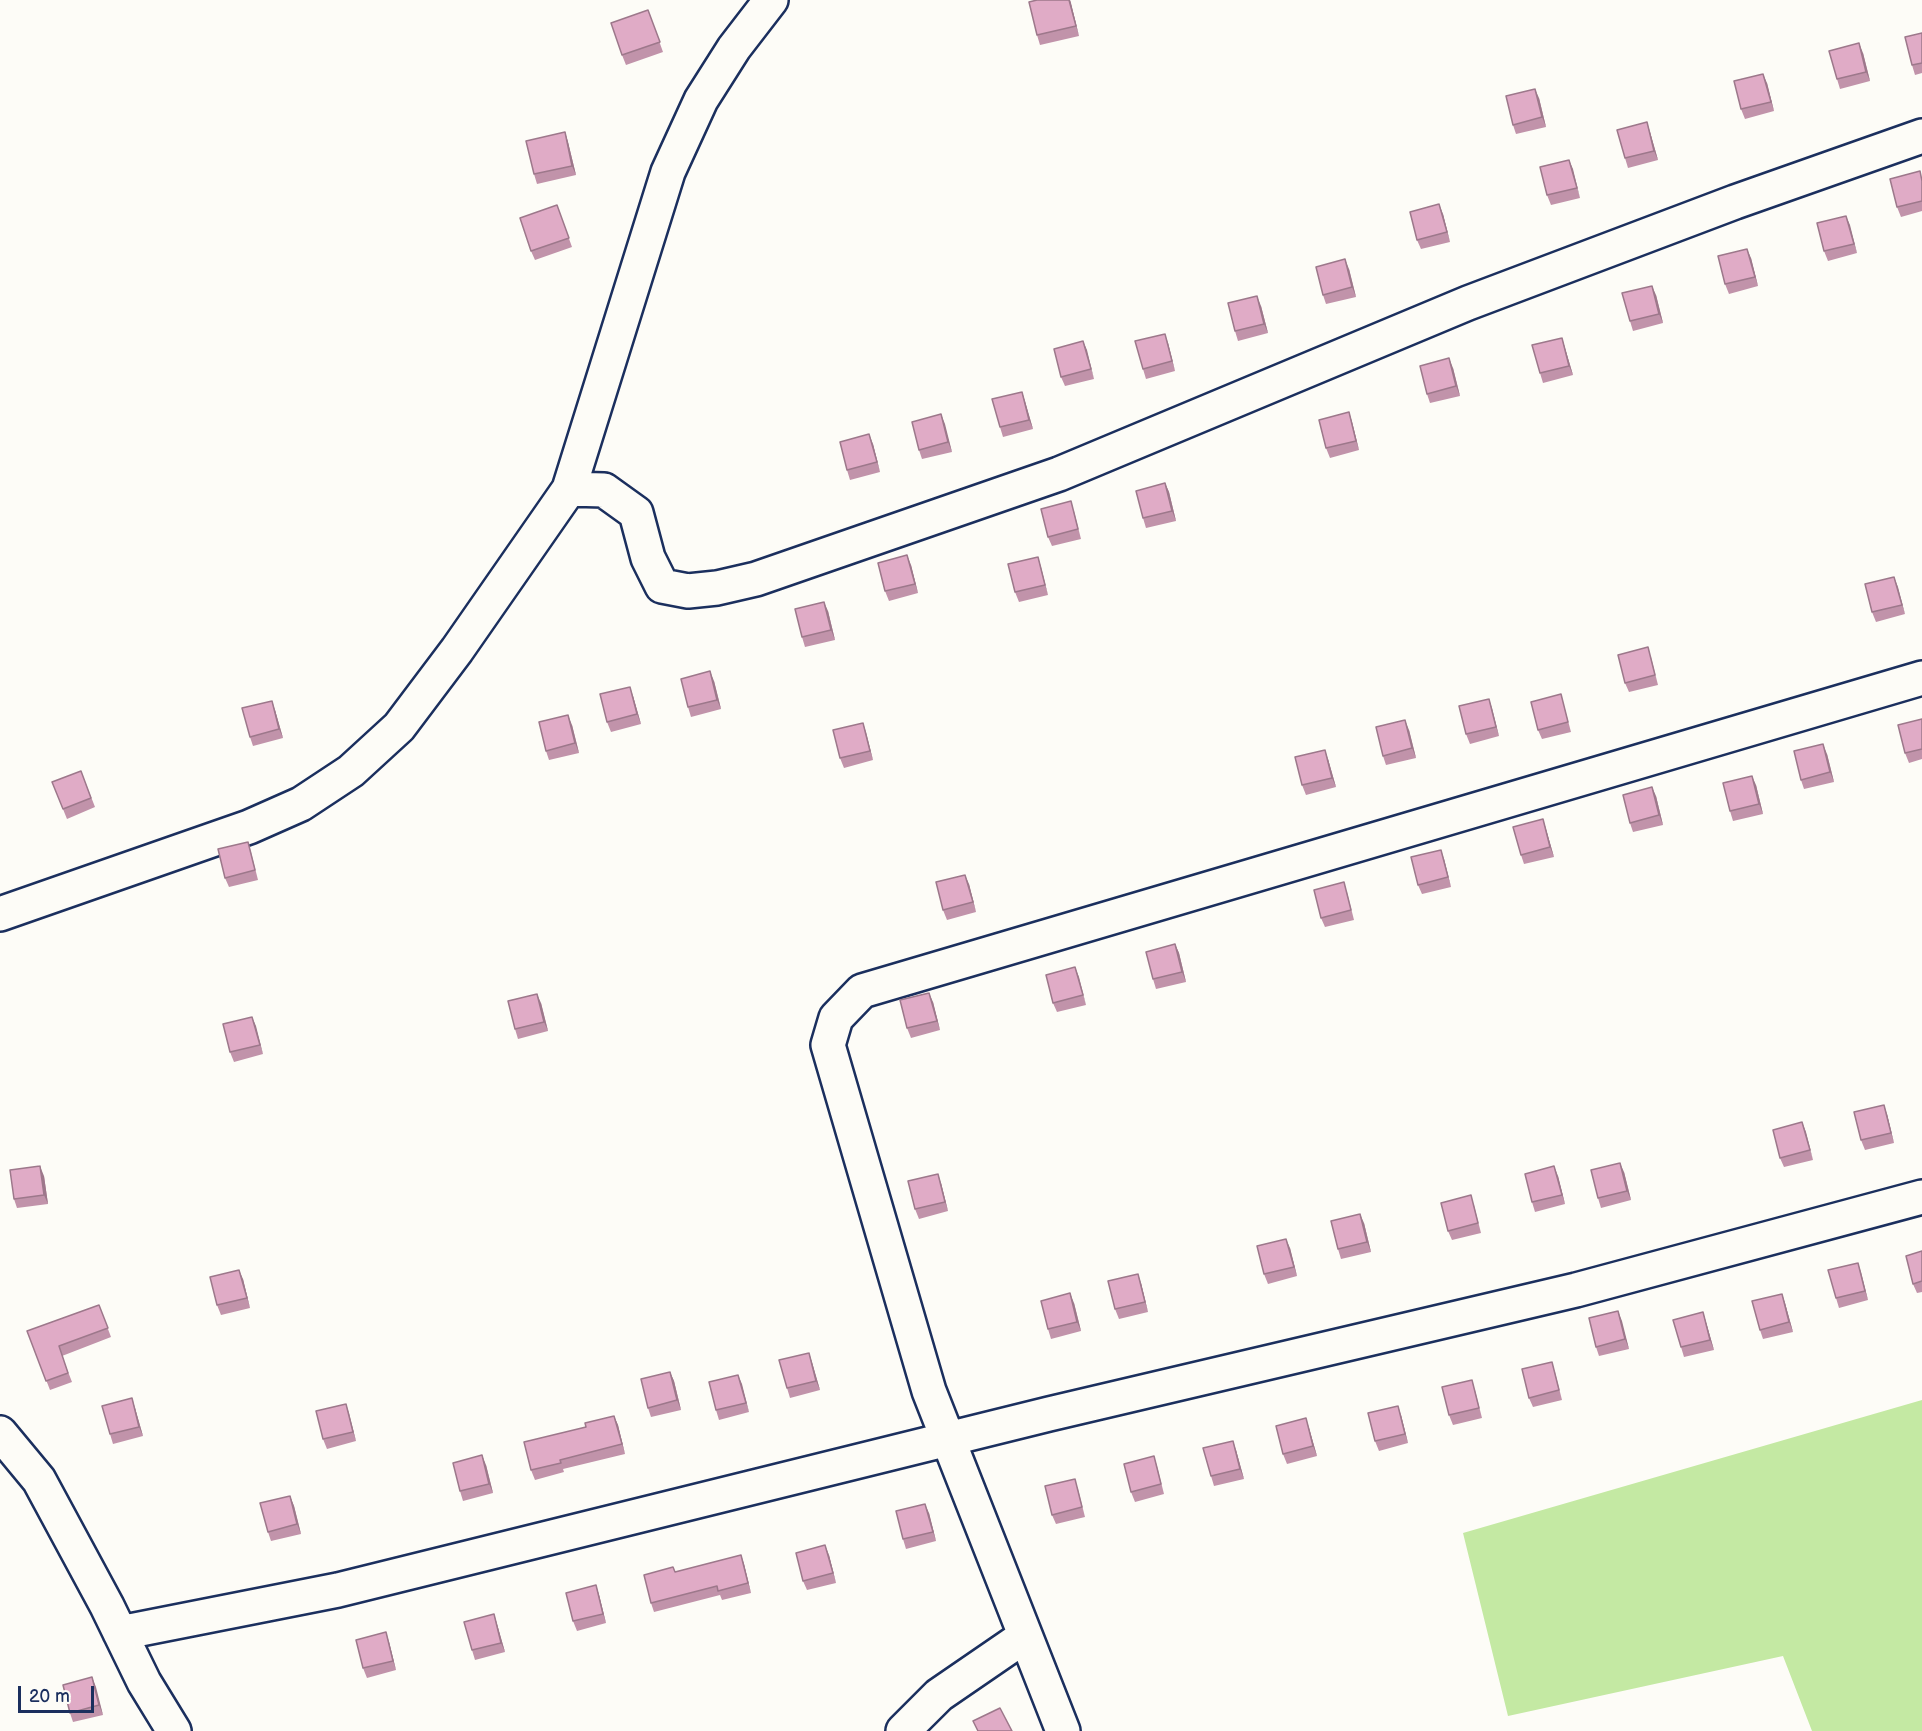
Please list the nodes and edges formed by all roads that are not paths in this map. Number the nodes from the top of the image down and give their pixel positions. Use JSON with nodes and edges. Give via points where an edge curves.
{"nodes":[{"id":1,"x":771,"y":0,"type":"edge"},
{"id":2,"x":1922,"y":136,"type":"edge"},
{"id":3,"x":569,"y":489,"type":"junction"},
{"id":4,"x":1922,"y":678,"type":"edge"},
{"id":5,"x":0,"y":914,"type":"edge"},
{"id":6,"x":1922,"y":1197,"type":"edge"},
{"id":7,"x":0,"y":1433,"type":"edge"},
{"id":8,"x":948,"y":1439,"type":"junction"},
{"id":9,"x":120,"y":1633,"type":"junction"},
{"id":10,"x":1025,"y":1636,"type":"junction"},
{"id":11,"x":174,"y":1731,"type":"edge"},
{"id":12,"x":903,"y":1731,"type":"edge"},
{"id":13,"x":1063,"y":1731,"type":"edge"}],
"edges":[{"from":1,"to":3,"type":"street","via":[[701,100],[668,172]]},
{"from":2,"to":3,"type":"street","via":[[1468,303],[1059,474],[756,579],[688,591],[662,586],[648,558],[636,513],[604,490]]},
{"from":3,"to":5,"type":"street","via":[[399,727],[351,771],[301,804],[249,826]]},
{"from":4,"to":8,"type":"street","via":[[862,991],[836,1018],[828,1045],[929,1391]]},
{"from":6,"to":8,"type":"street","via":[[1576,1290]]},
{"from":7,"to":9,"type":"street","via":[[39,1480]]},
{"from":8,"to":9,"type":"street","via":[[338,1590]]},
{"from":8,"to":10,"type":"street"},
{"from":9,"to":11,"type":"street"},
{"from":10,"to":12,"type":"street","via":[[939,1695]]},
{"from":10,"to":13,"type":"street"}]}
